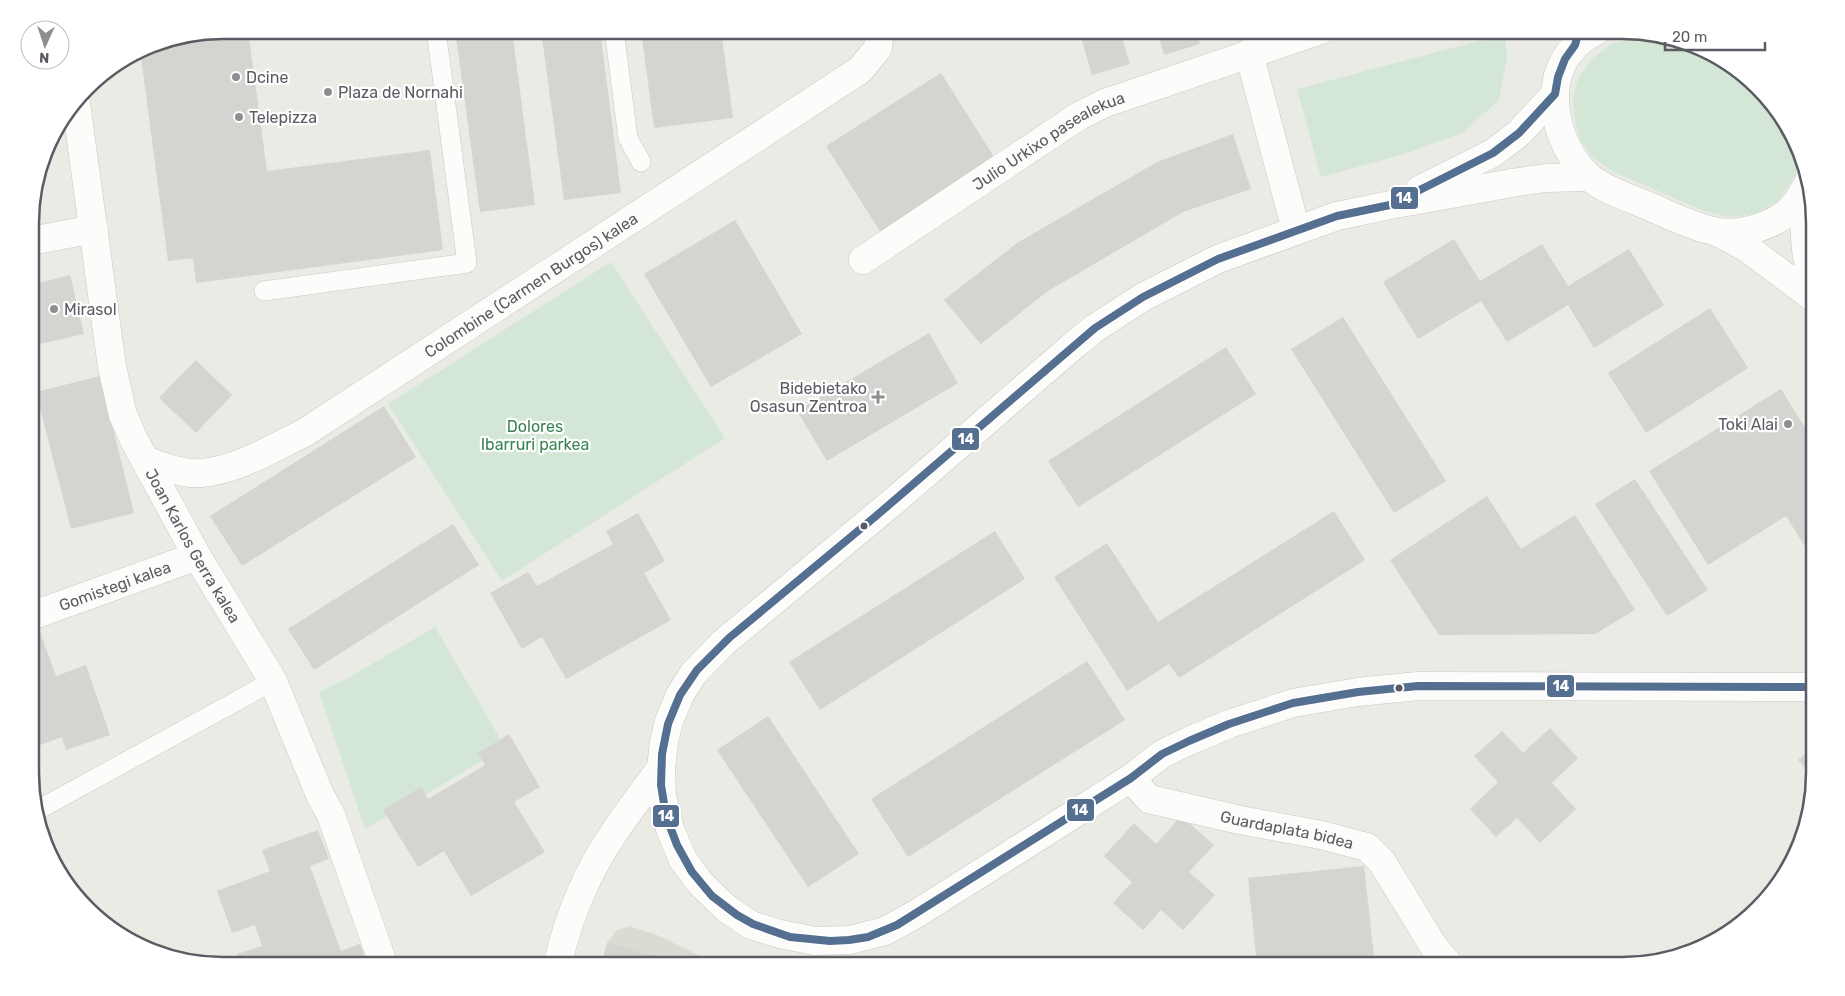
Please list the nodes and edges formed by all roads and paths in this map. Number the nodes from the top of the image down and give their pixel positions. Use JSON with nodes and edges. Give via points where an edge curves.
{"nodes":[{"id":1,"x":437,"y":39,"type":"edge"},
{"id":2,"x":615,"y":39,"type":"edge"},
{"id":3,"x":879,"y":39,"type":"edge"},
{"id":4,"x":1294,"y":39,"type":"edge"},
{"id":5,"x":1581,"y":39,"type":"edge"},
{"id":6,"x":1249,"y":54,"type":"junction"},
{"id":7,"x":1555,"y":94,"type":"junction"},
{"id":8,"x":77,"y":111,"type":"edge"},
{"id":9,"x":641,"y":162,"type":"dead end"},
{"id":10,"x":1589,"y":178,"type":"junction"},
{"id":11,"x":1804,"y":190,"type":"edge"},
{"id":12,"x":1390,"y":205,"type":"junction"},
{"id":13,"x":1806,"y":205,"type":"edge"},
{"id":14,"x":94,"y":229,"type":"junction"},
{"id":15,"x":1296,"y":230,"type":"junction"},
{"id":16,"x":1716,"y":232,"type":"junction"},
{"id":17,"x":39,"y":239,"type":"edge"},
{"id":18,"x":1806,"y":251,"type":"edge"},
{"id":19,"x":863,"y":260,"type":"dead end"},
{"id":20,"x":264,"y":291,"type":"dead end"},
{"id":21,"x":1806,"y":292,"type":"edge"},
{"id":22,"x":145,"y":460,"type":"junction"},
{"id":23,"x":197,"y":556,"type":"junction"},
{"id":24,"x":39,"y":613,"type":"edge"},
{"id":25,"x":273,"y":681,"type":"junction"},
{"id":26,"x":1806,"y":688,"type":"edge"},
{"id":27,"x":661,"y":768,"type":"junction"},
{"id":28,"x":1132,"y":778,"type":"junction"},
{"id":29,"x":42,"y":808,"type":"edge"},
{"id":30,"x":381,"y":957,"type":"edge"},
{"id":31,"x":559,"y":957,"type":"edge"},
{"id":32,"x":1442,"y":957,"type":"edge"}],
"edges":[{"from":1,"to":20,"type":"lane","via":[[467,262]]},
{"from":2,"to":9,"type":"lane","via":[[628,138]]},
{"from":3,"to":22,"type":"street","name":"Colombine (Carmen Burgos) kalea","via":[[878,48],[860,70],[304,433],[233,467],[200,474],[166,468]]},
{"from":4,"to":6,"type":"street","name":"Julio Urkixo pasealekua"},
{"from":5,"to":7,"type":"street","via":[[1565,60]]},
{"from":6,"to":15,"type":"street"},
{"from":6,"to":19,"type":"street","name":"Julio Urkixo pasealekua","via":[[1105,103],[1078,116]]},
{"from":7,"to":10,"type":"street","via":[[1555,114],[1561,134],[1573,158]]},
{"from":7,"to":12,"type":"street","via":[[1534,119],[1493,152]]},
{"from":8,"to":14,"type":"street","name":"Joan Karlos Gerra kalea"},
{"from":10,"to":12,"type":"street","via":[[1528,181]]},
{"from":10,"to":16,"type":"street"},
{"from":11,"to":16,"type":"street","via":[[1791,208],[1768,224],[1741,232]]},
{"from":12,"to":15,"type":"street","via":[[1337,216]]},
{"from":13,"to":18,"type":"street"},
{"from":14,"to":17,"type":"street"},
{"from":14,"to":22,"type":"street","name":"Joan Karlos Gerra kalea","via":[[112,367],[123,415]]},
{"from":15,"to":27,"type":"street","via":[[1177,278],[1095,328],[1074,345],[723,643],[693,674],[680,695],[669,721]]},
{"from":16,"to":21,"type":"street","via":[[1746,248]]},
{"from":22,"to":23,"type":"street","name":"Joan Karlos Gerra kalea"},
{"from":23,"to":24,"type":"street","name":"Gomistegi kalea"},
{"from":23,"to":25,"type":"street","name":"Joan Karlos Gerra kalea"},
{"from":25,"to":29,"type":"lane"},
{"from":25,"to":30,"type":"street","name":"Joan Karlos Gerra kalea","via":[[331,815]]},
{"from":26,"to":28,"type":"street","via":[[1418,686],[1358,692],[1292,703],[1229,724],[1162,754]]},
{"from":27,"to":28,"type":"street","via":[[662,797],[670,829],[683,860],[701,884],[727,909],[751,925],[815,941],[850,940],[885,931]]},
{"from":27,"to":31,"type":"street","via":[[604,848],[582,889]]},
{"from":28,"to":32,"type":"street","name":"Guardaplata bidea","via":[[1148,799],[1321,835],[1367,848],[1382,862]]}]}
